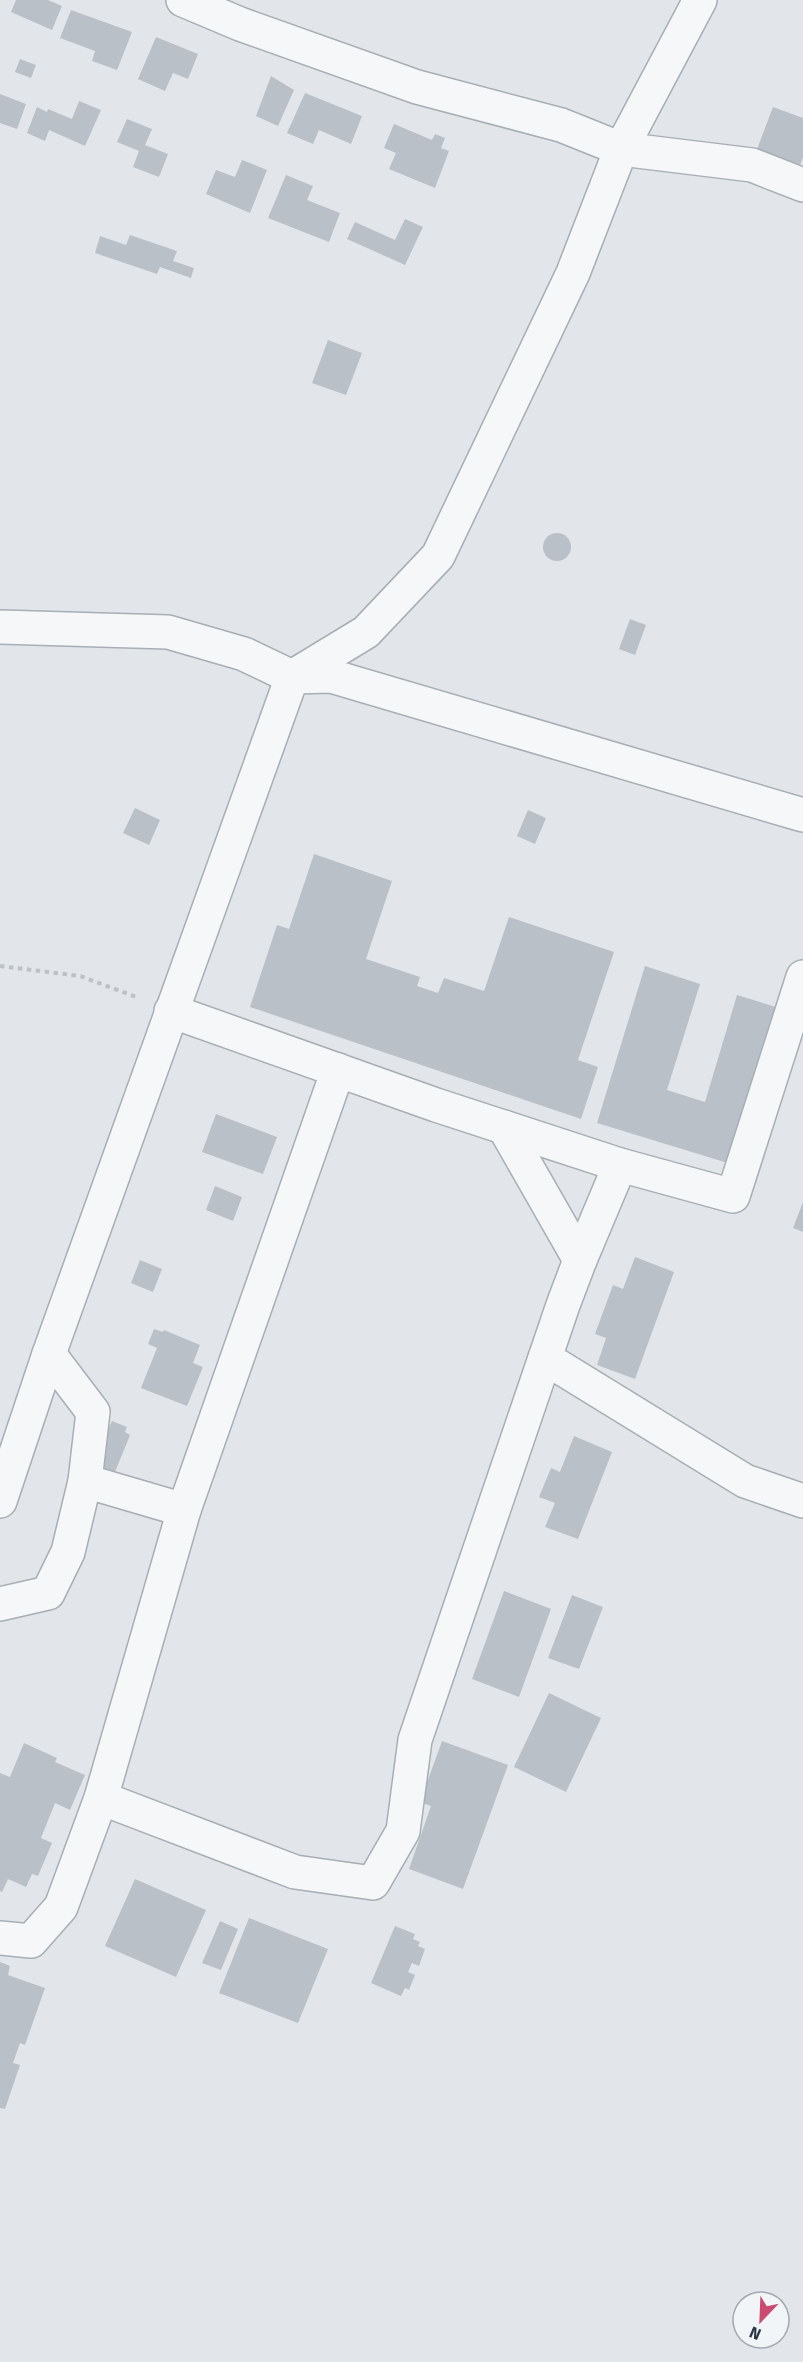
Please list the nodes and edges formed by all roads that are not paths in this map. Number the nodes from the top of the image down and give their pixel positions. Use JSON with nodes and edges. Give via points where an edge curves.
{"nodes":[{"id":1,"x":183,"y":0,"type":"edge"},
{"id":2,"x":700,"y":0,"type":"edge"},
{"id":3,"x":621,"y":149,"type":"junction"},
{"id":4,"x":803,"y":185,"type":"edge"},
{"id":5,"x":0,"y":627,"type":"edge"},
{"id":6,"x":292,"y":677,"type":"junction"},
{"id":7,"x":803,"y":815,"type":"edge"},
{"id":8,"x":803,"y":977,"type":"edge"},
{"id":9,"x":171,"y":1011,"type":"junction"},
{"id":10,"x":338,"y":1070,"type":"junction"},
{"id":11,"x":504,"y":1127,"type":"junction"},
{"id":12,"x":621,"y":1165,"type":"junction"},
{"id":13,"x":580,"y":1260,"type":"junction"},
{"id":14,"x":49,"y":1354,"type":"junction"},
{"id":15,"x":545,"y":1358,"type":"junction"},
{"id":16,"x":85,"y":1481,"type":"junction"},
{"id":17,"x":0,"y":1501,"type":"edge"},
{"id":18,"x":803,"y":1501,"type":"edge"},
{"id":19,"x":184,"y":1510,"type":"junction"},
{"id":20,"x":0,"y":1604,"type":"edge"},
{"id":21,"x":101,"y":1798,"type":"junction"},
{"id":22,"x":0,"y":1938,"type":"edge"}],
"edges":[{"from":1,"to":3,"type":"lane","via":[[417,87],[561,125]]},
{"from":2,"to":3,"type":"lane"},
{"from":3,"to":4,"type":"lane","via":[[752,165]]},
{"from":3,"to":6,"type":"lane","via":[[573,273],[438,556],[366,632]]},
{"from":5,"to":6,"type":"lane","via":[[168,632],[244,654]]},
{"from":6,"to":7,"type":"lane","via":[[331,676]]},
{"from":6,"to":9,"type":"lane"},
{"from":8,"to":12,"type":"lane","via":[[733,1196]]},
{"from":9,"to":10,"type":"lane"},
{"from":9,"to":14,"type":"lane"},
{"from":10,"to":11,"type":"lane"},
{"from":10,"to":19,"type":"lane"},
{"from":11,"to":12,"type":"lane"},
{"from":11,"to":13,"type":"lane"},
{"from":12,"to":13,"type":"lane"},
{"from":13,"to":15,"type":"lane"},
{"from":14,"to":16,"type":"lane","via":[[93,1412]]},
{"from":14,"to":17,"type":"lane"},
{"from":15,"to":18,"type":"lane","via":[[745,1481]]},
{"from":15,"to":21,"type":"lane","via":[[415,1740],[403,1831],[373,1883],[295,1872]]},
{"from":16,"to":19,"type":"lane"},
{"from":16,"to":20,"type":"lane","via":[[68,1552],[48,1593]]},
{"from":19,"to":21,"type":"lane"},
{"from":21,"to":22,"type":"lane","via":[[61,1907],[31,1941]]}]}
